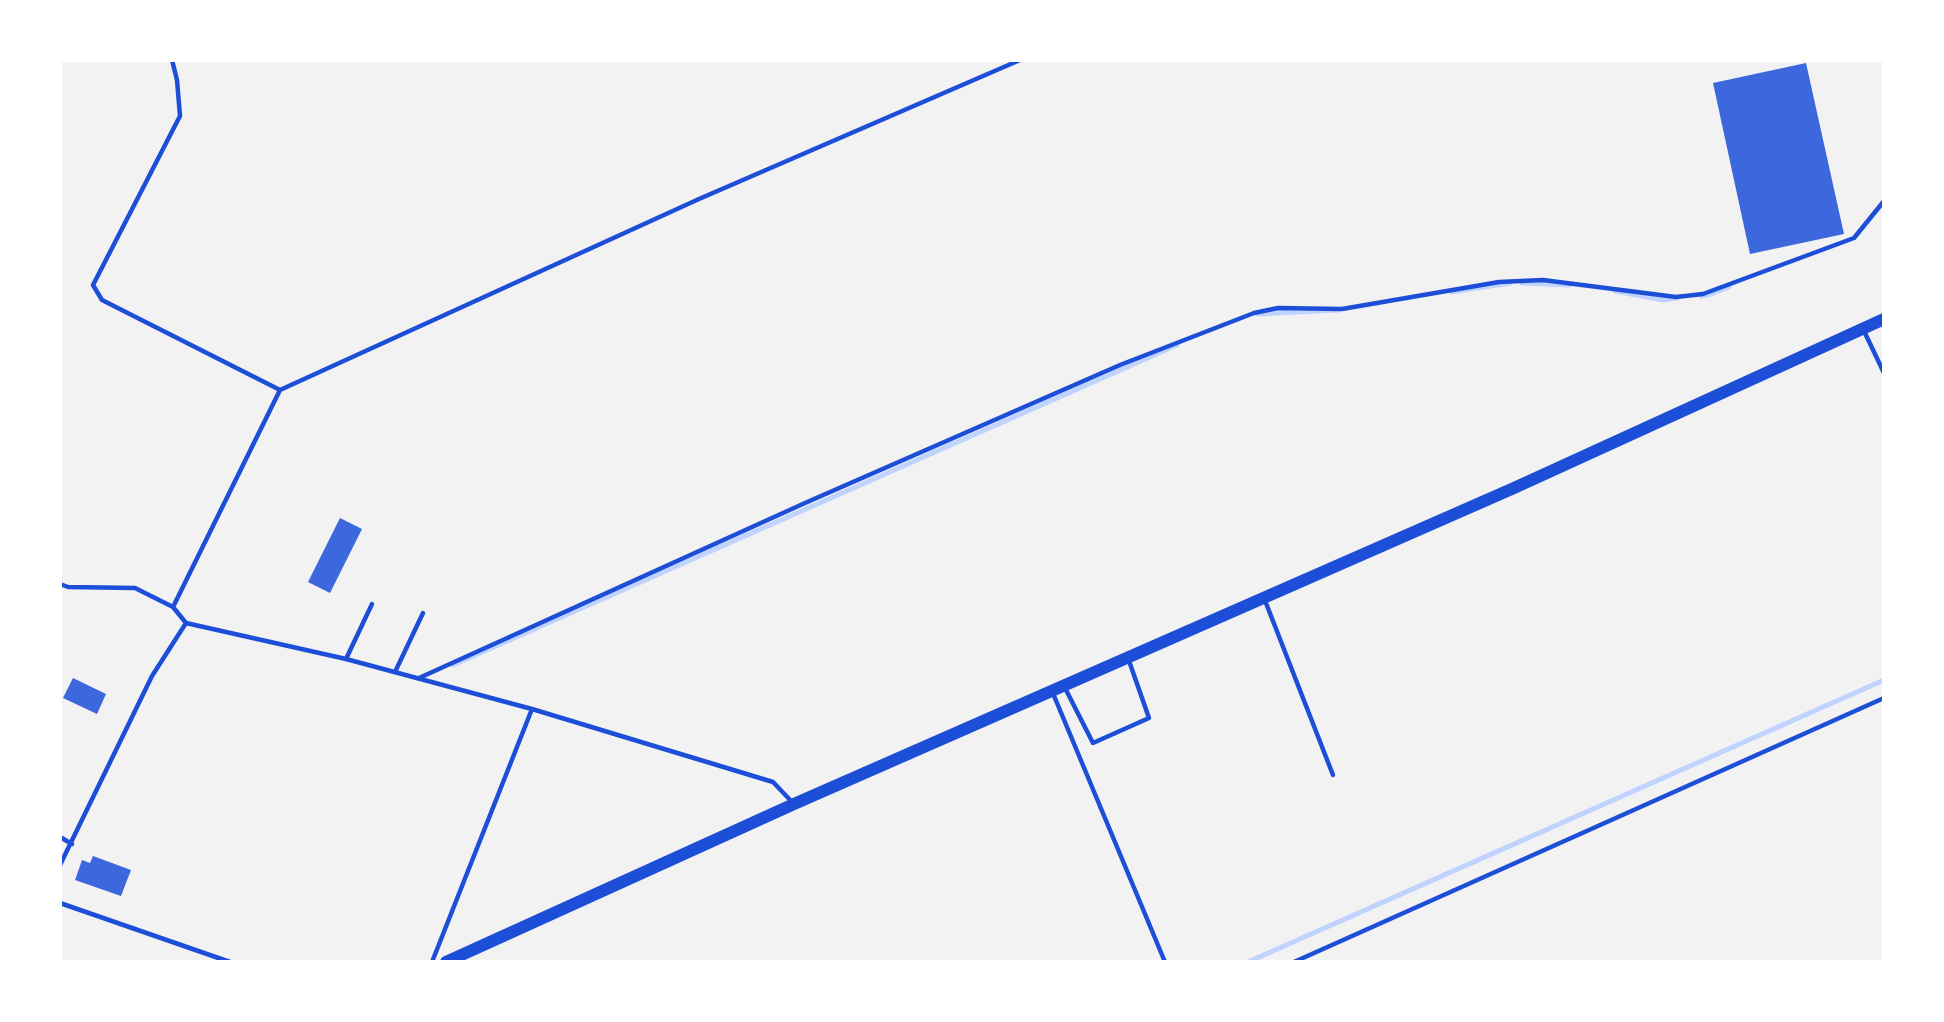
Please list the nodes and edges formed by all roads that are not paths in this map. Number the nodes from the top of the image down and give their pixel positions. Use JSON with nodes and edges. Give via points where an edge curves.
{"nodes":[{"id":1,"x":172,"y":60,"type":"edge"},
{"id":2,"x":1020,"y":60,"type":"edge"},
{"id":3,"x":1884,"y":201,"type":"edge"},
{"id":4,"x":1884,"y":319,"type":"edge"},
{"id":5,"x":1863,"y":328,"type":"junction"},
{"id":6,"x":1884,"y":373,"type":"edge"},
{"id":7,"x":280,"y":390,"type":"junction"},
{"id":8,"x":60,"y":584,"type":"edge"},
{"id":9,"x":1264,"y":598,"type":"junction"},
{"id":10,"x":372,"y":604,"type":"dead end"},
{"id":11,"x":173,"y":608,"type":"junction"},
{"id":12,"x":423,"y":613,"type":"dead end"},
{"id":13,"x":186,"y":623,"type":"junction"},
{"id":14,"x":1128,"y":657,"type":"junction"},
{"id":15,"x":346,"y":659,"type":"junction"},
{"id":16,"x":395,"y":672,"type":"junction"},
{"id":17,"x":419,"y":678,"type":"junction"},
{"id":18,"x":1058,"y":688,"type":"junction"},
{"id":19,"x":1884,"y":698,"type":"edge"},
{"id":20,"x":532,"y":709,"type":"junction"},
{"id":21,"x":1333,"y":775,"type":"dead end"},
{"id":22,"x":794,"y":804,"type":"junction"},
{"id":23,"x":60,"y":837,"type":"edge"},
{"id":24,"x":72,"y":844,"type":"junction"},
{"id":25,"x":60,"y":865,"type":"edge"},
{"id":26,"x":60,"y":903,"type":"edge"},
{"id":27,"x":230,"y":962,"type":"edge"},
{"id":28,"x":432,"y":962,"type":"edge"},
{"id":29,"x":446,"y":962,"type":"edge"},
{"id":30,"x":1165,"y":962,"type":"edge"},
{"id":31,"x":1294,"y":962,"type":"edge"}],
"edges":[{"from":1,"to":7,"type":"lane","via":[[180,116],[93,285],[102,300]]},
{"from":2,"to":7,"type":"lane","via":[[699,199]]},
{"from":3,"to":17,"type":"lane","via":[[1854,238],[1703,294],[1676,297],[1543,280],[1499,282],[1342,309],[1278,308],[1254,313],[1109,370]]},
{"from":4,"to":5,"type":"main road"},
{"from":5,"to":6,"type":"lane"},
{"from":5,"to":9,"type":"main road"},
{"from":7,"to":11,"type":"lane"},
{"from":8,"to":11,"type":"lane","via":[[135,588]]},
{"from":9,"to":14,"type":"main road"},
{"from":9,"to":21,"type":"lane"},
{"from":10,"to":15,"type":"lane"},
{"from":11,"to":13,"type":"lane"},
{"from":12,"to":16,"type":"lane"},
{"from":13,"to":15,"type":"lane"},
{"from":13,"to":24,"type":"lane","via":[[152,676]]},
{"from":14,"to":18,"type":"main road"},
{"from":14,"to":18,"type":"lane","via":[[1149,718],[1093,743]]},
{"from":15,"to":16,"type":"lane"},
{"from":16,"to":17,"type":"lane"},
{"from":17,"to":20,"type":"lane"},
{"from":18,"to":22,"type":"main road"},
{"from":18,"to":30,"type":"lane"},
{"from":19,"to":31,"type":"lane"},
{"from":20,"to":22,"type":"lane","via":[[773,782]]},
{"from":20,"to":28,"type":"lane"},
{"from":22,"to":29,"type":"main road"},
{"from":23,"to":24,"type":"lane"},
{"from":24,"to":25,"type":"lane"},
{"from":26,"to":27,"type":"lane"}]}
